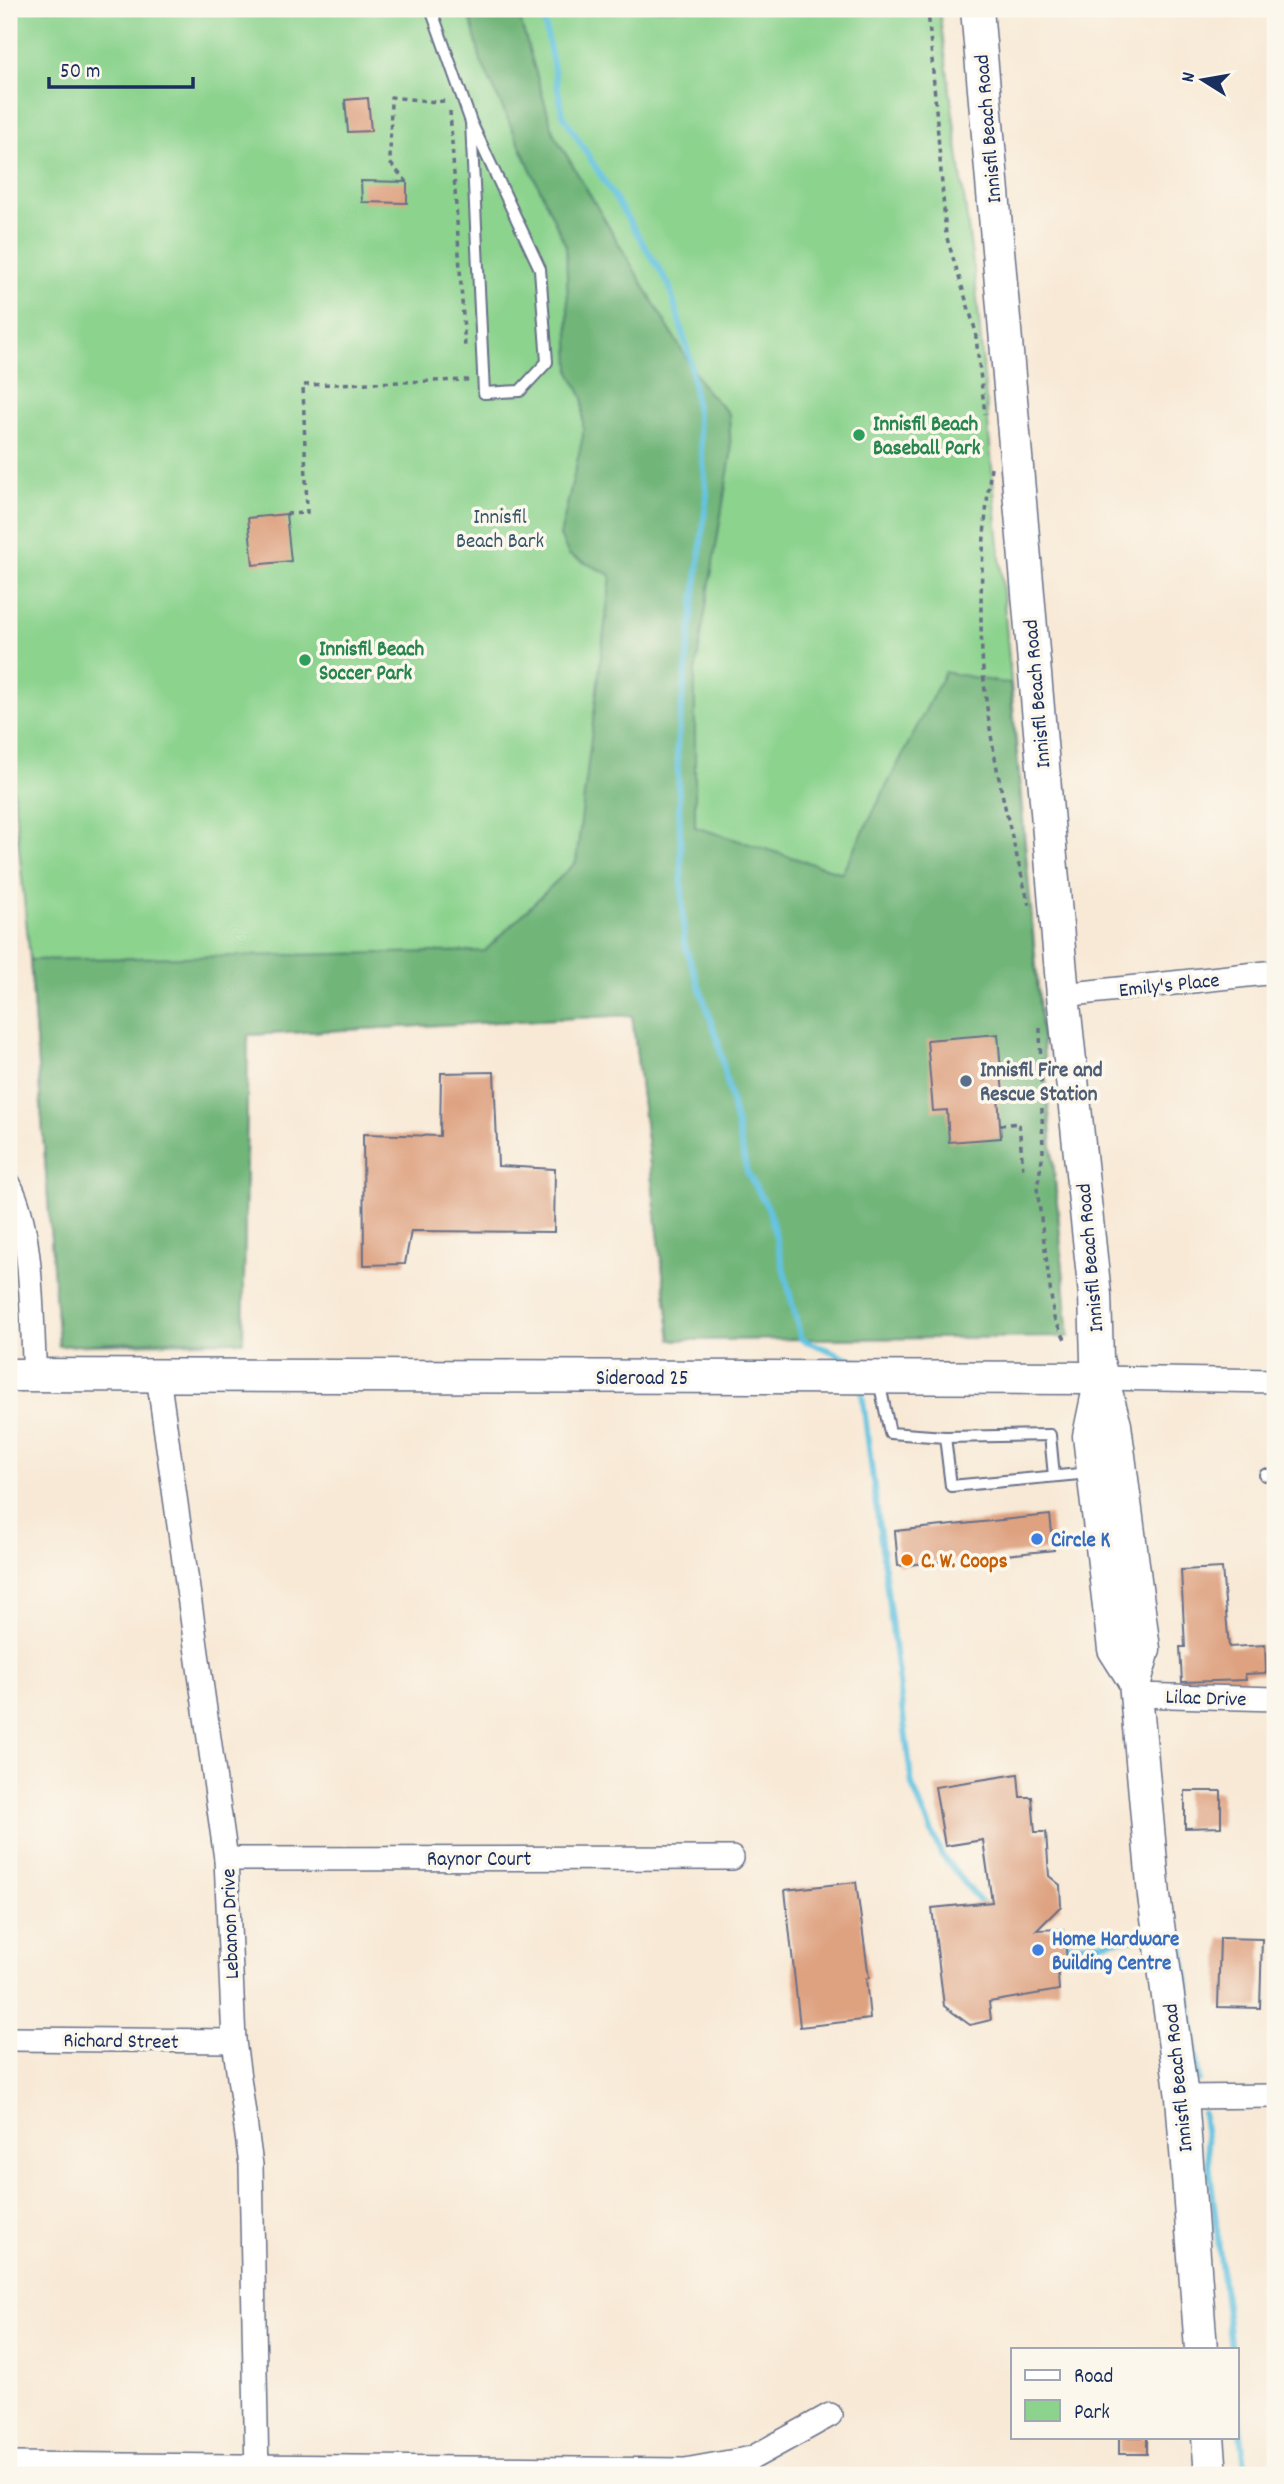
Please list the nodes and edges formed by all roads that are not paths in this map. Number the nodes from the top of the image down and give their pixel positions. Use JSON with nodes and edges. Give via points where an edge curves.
{"nodes":[{"id":1,"x":431,"y":9,"type":"edge"},
{"id":2,"x":977,"y":9,"type":"edge"},
{"id":3,"x":471,"y":122,"type":"junction"},
{"id":4,"x":1275,"y":972,"type":"edge"},
{"id":5,"x":1063,"y":995,"type":"junction"},
{"id":6,"x":9,"y":1184,"type":"edge"},
{"id":7,"x":22,"y":1375,"type":"edge"},
{"id":8,"x":158,"y":1376,"type":"junction"},
{"id":9,"x":878,"y":1377,"type":"junction"},
{"id":10,"x":1101,"y":1378,"type":"junction"},
{"id":11,"x":1275,"y":1381,"type":"edge"},
{"id":12,"x":946,"y":1437,"type":"junction"},
{"id":13,"x":1093,"y":1473,"type":"junction"},
{"id":14,"x":1054,"y":1476,"type":"junction"},
{"id":15,"x":1136,"y":1688,"type":"junction"},
{"id":16,"x":1275,"y":1699,"type":"edge"},
{"id":17,"x":732,"y":1858,"type":"dead end"},
{"id":18,"x":226,"y":1859,"type":"junction"},
{"id":19,"x":9,"y":2039,"type":"edge"},
{"id":20,"x":234,"y":2041,"type":"junction"},
{"id":21,"x":1275,"y":2096,"type":"edge"},
{"id":22,"x":1182,"y":2097,"type":"junction"},
{"id":23,"x":1201,"y":2348,"type":"edge"},
{"id":24,"x":830,"y":2415,"type":"dead end"},
{"id":25,"x":1208,"y":2438,"type":"edge"},
{"id":26,"x":9,"y":2464,"type":"edge"},
{"id":27,"x":257,"y":2471,"type":"edge"},
{"id":28,"x":1211,"y":2475,"type":"edge"}],
"edges":[{"from":1,"to":3,"type":"lane"},
{"from":2,"to":5,"type":"main road","name":"Innisfil Beach Road"},
{"from":3,"to":3,"type":"lane","via":[[484,393],[520,391],[547,362],[540,269]]},
{"from":4,"to":5,"type":"street","name":"Emily's Place"},
{"from":5,"to":10,"type":"main road","name":"Innisfil Beach Road"},
{"from":6,"to":7,"type":"street","via":[[18,1200],[26,1246]]},
{"from":7,"to":8,"type":"main road","name":"Sideroad 25"},
{"from":8,"to":9,"type":"main road","name":"Sideroad 25"},
{"from":8,"to":18,"type":"street","name":"Lebanon Drive"},
{"from":9,"to":10,"type":"main road","name":"Sideroad 25"},
{"from":9,"to":12,"type":"lane","via":[[890,1433]]},
{"from":10,"to":11,"type":"street","name":"Sideroad 25"},
{"from":10,"to":13,"type":"main road","name":"Innisfil Beach Road","via":[[1089,1436]]},
{"from":10,"to":15,"type":"main road","name":"Innisfil Beach Road","via":[[1115,1425],[1143,1649]]},
{"from":12,"to":14,"type":"lane","via":[[1051,1435]]},
{"from":12,"to":14,"type":"lane","via":[[951,1486]]},
{"from":13,"to":14,"type":"lane"},
{"from":13,"to":15,"type":"main road","name":"Innisfil Beach Road","via":[[1114,1649]]},
{"from":15,"to":16,"type":"street","name":"Lilac Drive"},
{"from":15,"to":22,"type":"main road","name":"Innisfil Beach Road","via":[[1154,1896]]},
{"from":17,"to":18,"type":"street","name":"Raynor Court"},
{"from":18,"to":20,"type":"street","name":"Lebanon Drive"},
{"from":19,"to":20,"type":"street","name":"Richard Street"},
{"from":20,"to":27,"type":"street","name":"Lebanon Drive","via":[[251,2165]]},
{"from":21,"to":22,"type":"street"},
{"from":22,"to":23,"type":"main road","name":"Innisfil Beach Road"},
{"from":24,"to":27,"type":"street","via":[[752,2458],[685,2470]]},
{"from":25,"to":28,"type":"main road"},
{"from":26,"to":27,"type":"street"}]}
